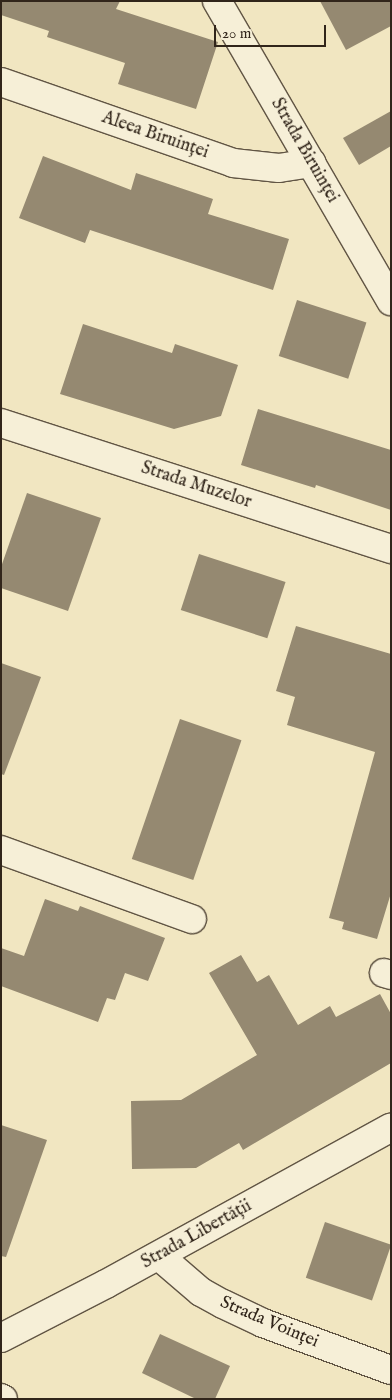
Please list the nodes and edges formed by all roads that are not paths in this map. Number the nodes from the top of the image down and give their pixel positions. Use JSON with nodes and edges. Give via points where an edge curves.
{"nodes":[{"id":1,"x":217,"y":1,"type":"edge"},
{"id":2,"x":1,"y":82,"type":"edge"},
{"id":3,"x":312,"y":163,"type":"junction"},
{"id":4,"x":391,"y":301,"type":"edge"},
{"id":5,"x":1,"y":423,"type":"edge"},
{"id":6,"x":391,"y":549,"type":"edge"},
{"id":7,"x":1,"y":850,"type":"edge"},
{"id":8,"x":192,"y":919,"type":"dead end"},
{"id":9,"x":391,"y":1128,"type":"edge"},
{"id":10,"x":159,"y":1256,"type":"junction"},
{"id":11,"x":1,"y":1338,"type":"edge"},
{"id":12,"x":391,"y":1370,"type":"edge"}],
"edges":[{"from":1,"to":3,"type":"street","name":"Strada Biruinței"},
{"from":2,"to":3,"type":"street","name":"Aleea Biruinței","via":[[233,163],[279,168]]},
{"from":3,"to":4,"type":"street","name":"Strada Biruinței"},
{"from":5,"to":6,"type":"street","name":"Strada Muzelor"},
{"from":7,"to":8,"type":"street"},
{"from":9,"to":10,"type":"street","name":"Strada Libertății"},
{"from":10,"to":11,"type":"street","name":"Strada Libertății"},
{"from":10,"to":12,"type":"street","name":"Strada Voinței","via":[[201,1292],[223,1304],[263,1323]]}]}
